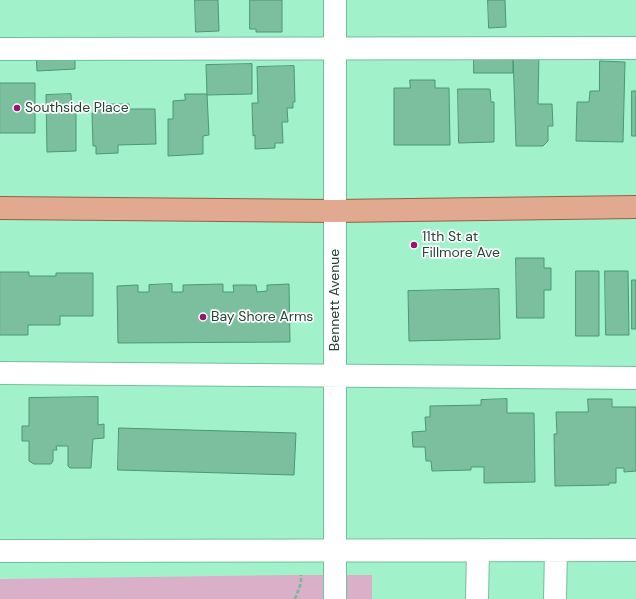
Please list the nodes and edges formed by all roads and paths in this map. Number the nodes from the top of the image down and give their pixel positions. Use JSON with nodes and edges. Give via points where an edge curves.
{"nodes":[{"id":1,"x":335,"y":0,"type":"edge"},
{"id":2,"x":636,"y":48,"type":"edge"},
{"id":3,"x":0,"y":49,"type":"edge"},
{"id":4,"x":335,"y":49,"type":"junction"},
{"id":5,"x":636,"y":207,"type":"edge"},
{"id":6,"x":0,"y":208,"type":"edge"},
{"id":7,"x":335,"y":211,"type":"junction"},
{"id":8,"x":0,"y":373,"type":"edge"},
{"id":9,"x":335,"y":376,"type":"junction"},
{"id":10,"x":636,"y":378,"type":"edge"},
{"id":11,"x":636,"y":550,"type":"edge"},
{"id":12,"x":0,"y":551,"type":"edge"},
{"id":13,"x":478,"y":551,"type":"junction"},
{"id":14,"x":556,"y":551,"type":"junction"},
{"id":15,"x":335,"y":552,"type":"junction"},
{"id":16,"x":335,"y":599,"type":"edge"},
{"id":17,"x":477,"y":599,"type":"edge"},
{"id":18,"x":554,"y":599,"type":"edge"}],
"edges":[{"from":1,"to":4,"type":"street","name":"Bennett Avenue"},
{"from":2,"to":4,"type":"street"},
{"from":3,"to":4,"type":"street"},
{"from":4,"to":7,"type":"street","name":"Bennett Avenue"},
{"from":5,"to":7,"type":"main road"},
{"from":6,"to":7,"type":"main road"},
{"from":7,"to":9,"type":"street","name":"Bennett Avenue"},
{"from":8,"to":9,"type":"street"},
{"from":9,"to":10,"type":"street"},
{"from":9,"to":15,"type":"street","name":"Bennett Avenue"},
{"from":11,"to":14,"type":"street"},
{"from":12,"to":15,"type":"street"},
{"from":13,"to":14,"type":"street"},
{"from":13,"to":15,"type":"street"},
{"from":13,"to":17,"type":"street"},
{"from":14,"to":18,"type":"street"},
{"from":15,"to":16,"type":"street","name":"Bennett Avenue"}]}
